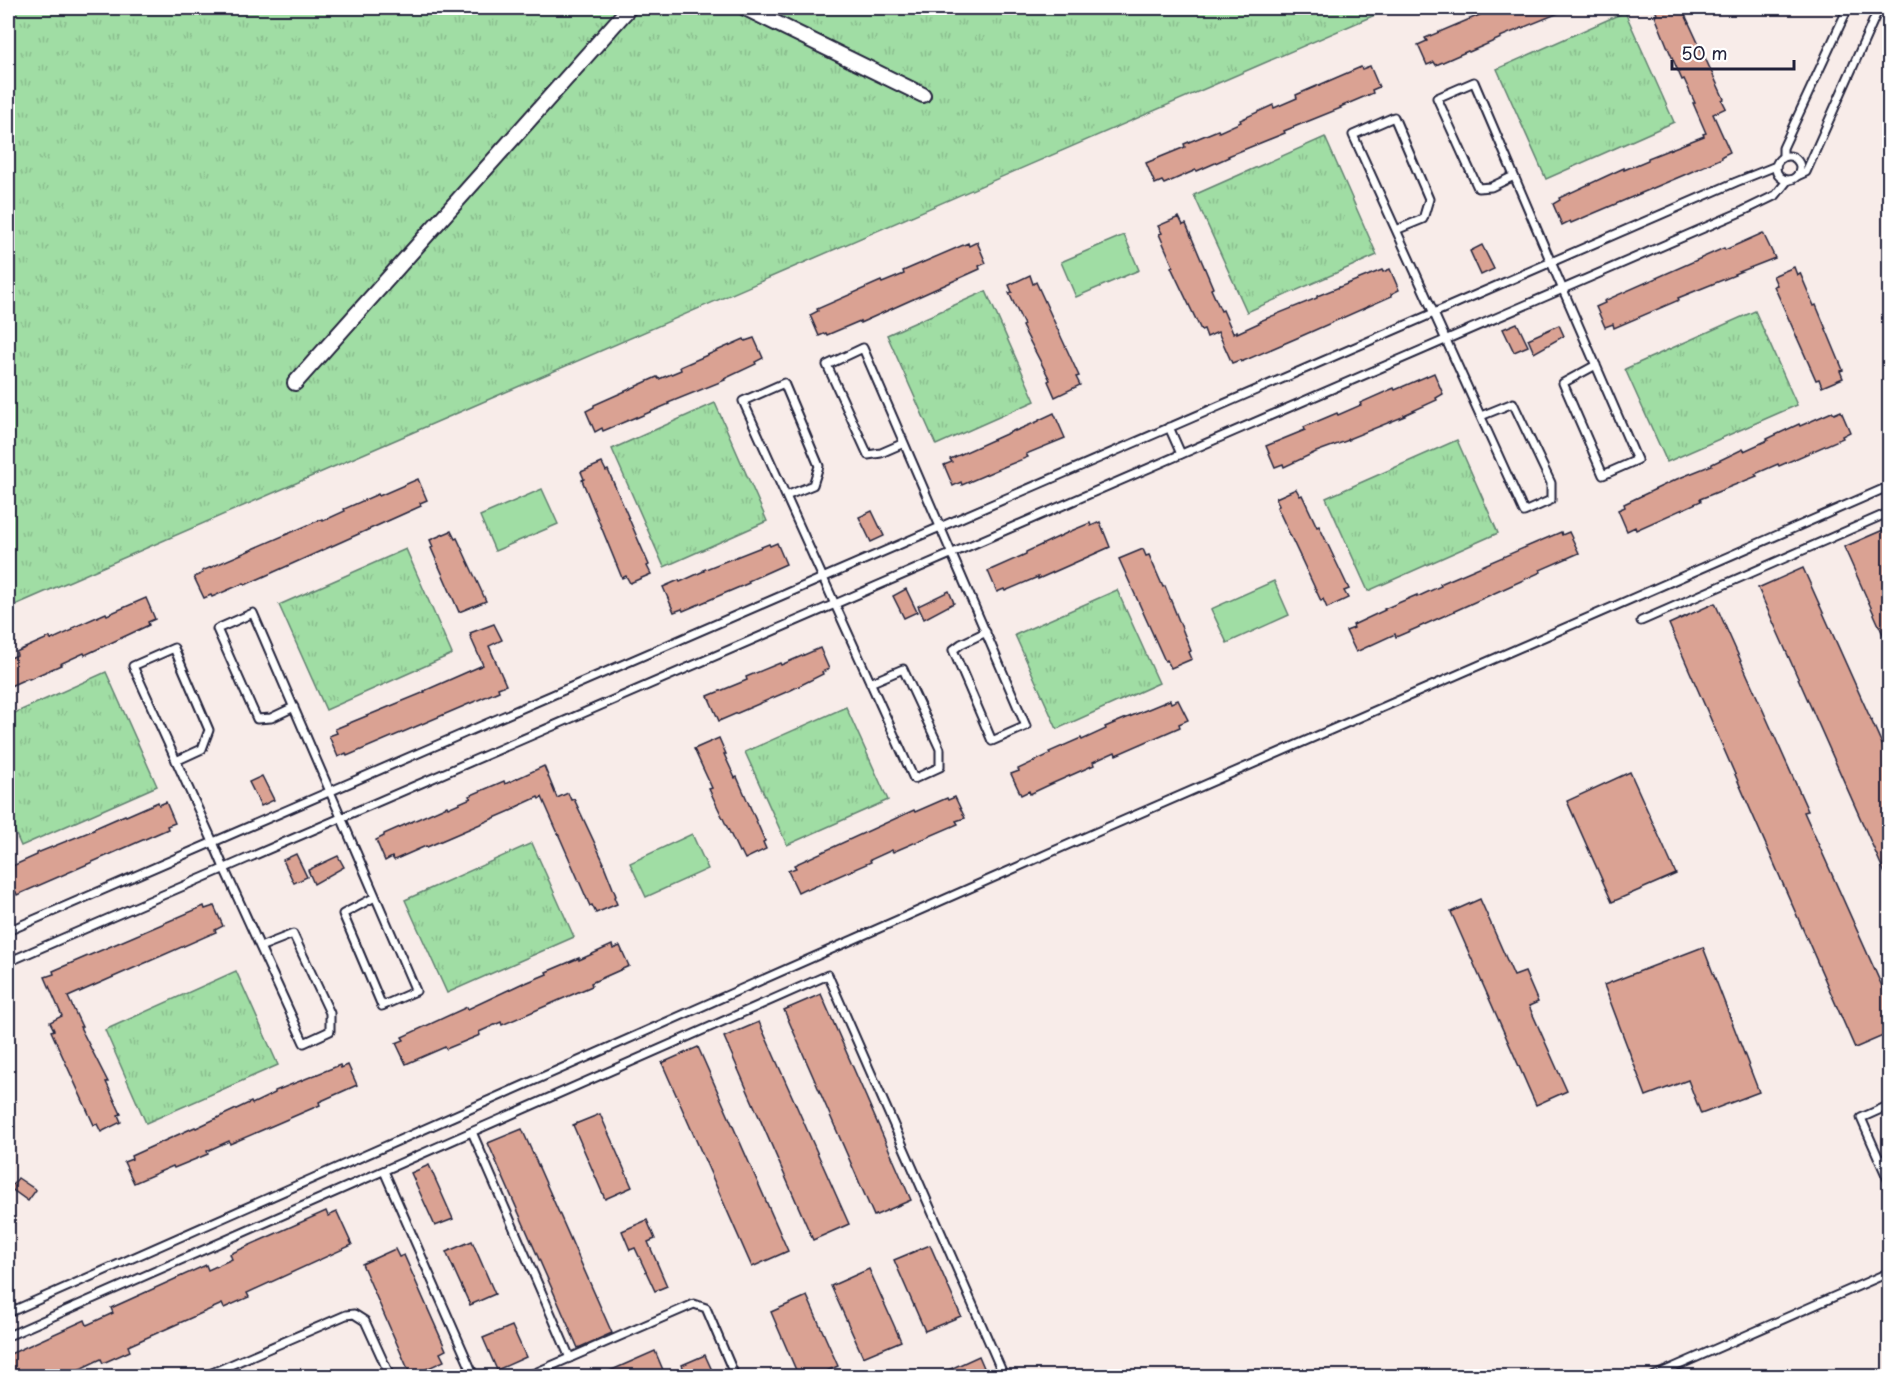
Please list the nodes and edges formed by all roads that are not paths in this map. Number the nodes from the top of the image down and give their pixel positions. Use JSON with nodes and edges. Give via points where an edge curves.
{"nodes":[{"id":1,"x":629,"y":8,"type":"edge"},
{"id":2,"x":745,"y":8,"type":"edge"},
{"id":3,"x":1848,"y":8,"type":"edge"},
{"id":4,"x":1879,"y":8,"type":"edge"},
{"id":5,"x":923,"y":95,"type":"dead end"},
{"id":6,"x":1783,"y":157,"type":"junction"},
{"id":7,"x":1776,"y":166,"type":"junction"},
{"id":8,"x":1514,"y":176,"type":"junction"},
{"id":9,"x":1797,"y":176,"type":"junction"},
{"id":10,"x":1787,"y":180,"type":"junction"},
{"id":11,"x":1396,"y":230,"type":"junction"},
{"id":12,"x":1551,"y":262,"type":"junction"},
{"id":13,"x":1563,"y":289,"type":"junction"},
{"id":14,"x":1434,"y":313,"type":"junction"},
{"id":15,"x":1446,"y":339,"type":"junction"},
{"id":16,"x":1596,"y":365,"type":"junction"},
{"id":17,"x":295,"y":382,"type":"dead end"},
{"id":18,"x":1481,"y":416,"type":"junction"},
{"id":19,"x":1169,"y":427,"type":"junction"},
{"id":20,"x":904,"y":443,"type":"junction"},
{"id":21,"x":1181,"y":454,"type":"junction"},
{"id":22,"x":1890,"y":486,"type":"edge"},
{"id":23,"x":786,"y":496,"type":"junction"},
{"id":24,"x":1890,"y":512,"type":"edge"},
{"id":25,"x":940,"y":526,"type":"junction"},
{"id":26,"x":952,"y":553,"type":"junction"},
{"id":27,"x":823,"y":577,"type":"junction"},
{"id":28,"x":835,"y":604,"type":"junction"},
{"id":29,"x":1641,"y":621,"type":"dead end"},
{"id":30,"x":986,"y":632,"type":"junction"},
{"id":31,"x":870,"y":683,"type":"junction"},
{"id":32,"x":294,"y":707,"type":"junction"},
{"id":33,"x":176,"y":761,"type":"junction"},
{"id":34,"x":330,"y":791,"type":"junction"},
{"id":35,"x":341,"y":817,"type":"junction"},
{"id":36,"x":213,"y":842,"type":"junction"},
{"id":37,"x":224,"y":868,"type":"junction"},
{"id":38,"x":375,"y":897,"type":"junction"},
{"id":39,"x":8,"y":931,"type":"edge"},
{"id":40,"x":260,"y":947,"type":"junction"},
{"id":41,"x":8,"y":962,"type":"edge"},
{"id":42,"x":1890,"y":1105,"type":"edge"},
{"id":43,"x":472,"y":1132,"type":"junction"},
{"id":44,"x":1890,"y":1157,"type":"edge"},
{"id":45,"x":1880,"y":1161,"type":"junction"},
{"id":46,"x":384,"y":1171,"type":"junction"},
{"id":47,"x":1890,"y":1184,"type":"edge"},
{"id":48,"x":1890,"y":1272,"type":"edge"},
{"id":49,"x":8,"y":1313,"type":"edge"},
{"id":50,"x":8,"y":1336,"type":"edge"},
{"id":51,"x":570,"y":1358,"type":"junction"},
{"id":52,"x":205,"y":1377,"type":"edge"},
{"id":53,"x":390,"y":1377,"type":"edge"},
{"id":54,"x":474,"y":1377,"type":"edge"},
{"id":55,"x":528,"y":1377,"type":"edge"},
{"id":56,"x":735,"y":1377,"type":"edge"},
{"id":57,"x":1004,"y":1377,"type":"edge"},
{"id":58,"x":1654,"y":1377,"type":"edge"}],
"edges":[{"from":1,"to":17,"type":"street"},
{"from":2,"to":5,"type":"street"},
{"from":3,"to":6,"type":"lane","via":[[1783,148]]},
{"from":4,"to":9,"type":"lane","via":[[1806,172]]},
{"from":6,"to":7,"type":"lane"},
{"from":6,"to":9,"type":"lane","via":[[1791,156],[1797,161]]},
{"from":7,"to":10,"type":"lane","via":[[1779,177]]},
{"from":7,"to":12,"type":"lane"},
{"from":8,"to":8,"type":"lane","via":[[1474,82],[1437,98],[1478,188],[1491,187]]},
{"from":8,"to":12,"type":"lane"},
{"from":9,"to":10,"type":"lane"},
{"from":10,"to":13,"type":"lane","via":[[1776,195]]},
{"from":11,"to":11,"type":"lane","via":[[1353,135],[1394,117],[1429,199],[1423,219]]},
{"from":11,"to":14,"type":"lane"},
{"from":12,"to":13,"type":"lane"},
{"from":12,"to":14,"type":"lane"},
{"from":13,"to":15,"type":"lane"},
{"from":13,"to":16,"type":"lane"},
{"from":14,"to":15,"type":"lane"},
{"from":14,"to":19,"type":"lane"},
{"from":15,"to":18,"type":"lane"},
{"from":15,"to":21,"type":"lane"},
{"from":16,"to":16,"type":"lane","via":[[1563,383],[1603,475],[1637,460]]},
{"from":18,"to":18,"type":"lane","via":[[1513,403],[1551,483],[1551,500],[1524,512]]},
{"from":19,"to":21,"type":"lane"},
{"from":19,"to":25,"type":"lane"},
{"from":20,"to":20,"type":"lane","via":[[863,348],[827,365],[868,454]]},
{"from":20,"to":25,"type":"lane"},
{"from":21,"to":26,"type":"lane"},
{"from":22,"to":49,"type":"lane"},
{"from":23,"to":23,"type":"lane","via":[[743,401],[784,383],[819,466],[813,485]]},
{"from":23,"to":27,"type":"lane"},
{"from":24,"to":29,"type":"lane"},
{"from":25,"to":26,"type":"lane"},
{"from":25,"to":27,"type":"lane"},
{"from":26,"to":28,"type":"lane"},
{"from":26,"to":30,"type":"lane"},
{"from":27,"to":28,"type":"lane"},
{"from":27,"to":34,"type":"lane"},
{"from":28,"to":31,"type":"lane"},
{"from":28,"to":35,"type":"lane"},
{"from":30,"to":30,"type":"lane","via":[[953,650],[992,741],[1026,726]]},
{"from":31,"to":31,"type":"lane","via":[[903,669],[940,749],[940,767],[914,778]]},
{"from":32,"to":32,"type":"lane","via":[[253,613],[217,629],[257,719],[271,718]]},
{"from":32,"to":34,"type":"lane"},
{"from":33,"to":33,"type":"lane","via":[[133,666],[174,648],[209,730],[202,749]]},
{"from":33,"to":36,"type":"lane"},
{"from":34,"to":35,"type":"lane"},
{"from":34,"to":36,"type":"lane"},
{"from":35,"to":37,"type":"lane"},
{"from":35,"to":38,"type":"lane"},
{"from":36,"to":37,"type":"lane"},
{"from":36,"to":39,"type":"lane"},
{"from":37,"to":40,"type":"lane"},
{"from":37,"to":41,"type":"lane"},
{"from":38,"to":38,"type":"lane","via":[[343,914],[382,1006],[416,991]]},
{"from":40,"to":40,"type":"lane","via":[[293,934],[330,1013],[330,1031],[304,1043]]},
{"from":42,"to":45,"type":"lane","via":[[1861,1118]]},
{"from":43,"to":46,"type":"lane"},
{"from":43,"to":51,"type":"lane"},
{"from":43,"to":57,"type":"lane","via":[[828,975]]},
{"from":44,"to":45,"type":"lane"},
{"from":45,"to":47,"type":"lane"},
{"from":46,"to":50,"type":"lane"},
{"from":46,"to":54,"type":"lane"},
{"from":48,"to":58,"type":"lane"},
{"from":51,"to":55,"type":"lane"},
{"from":51,"to":56,"type":"lane","via":[[694,1304],[706,1308]]},
{"from":52,"to":53,"type":"lane","via":[[354,1314],[365,1320]]}]}
